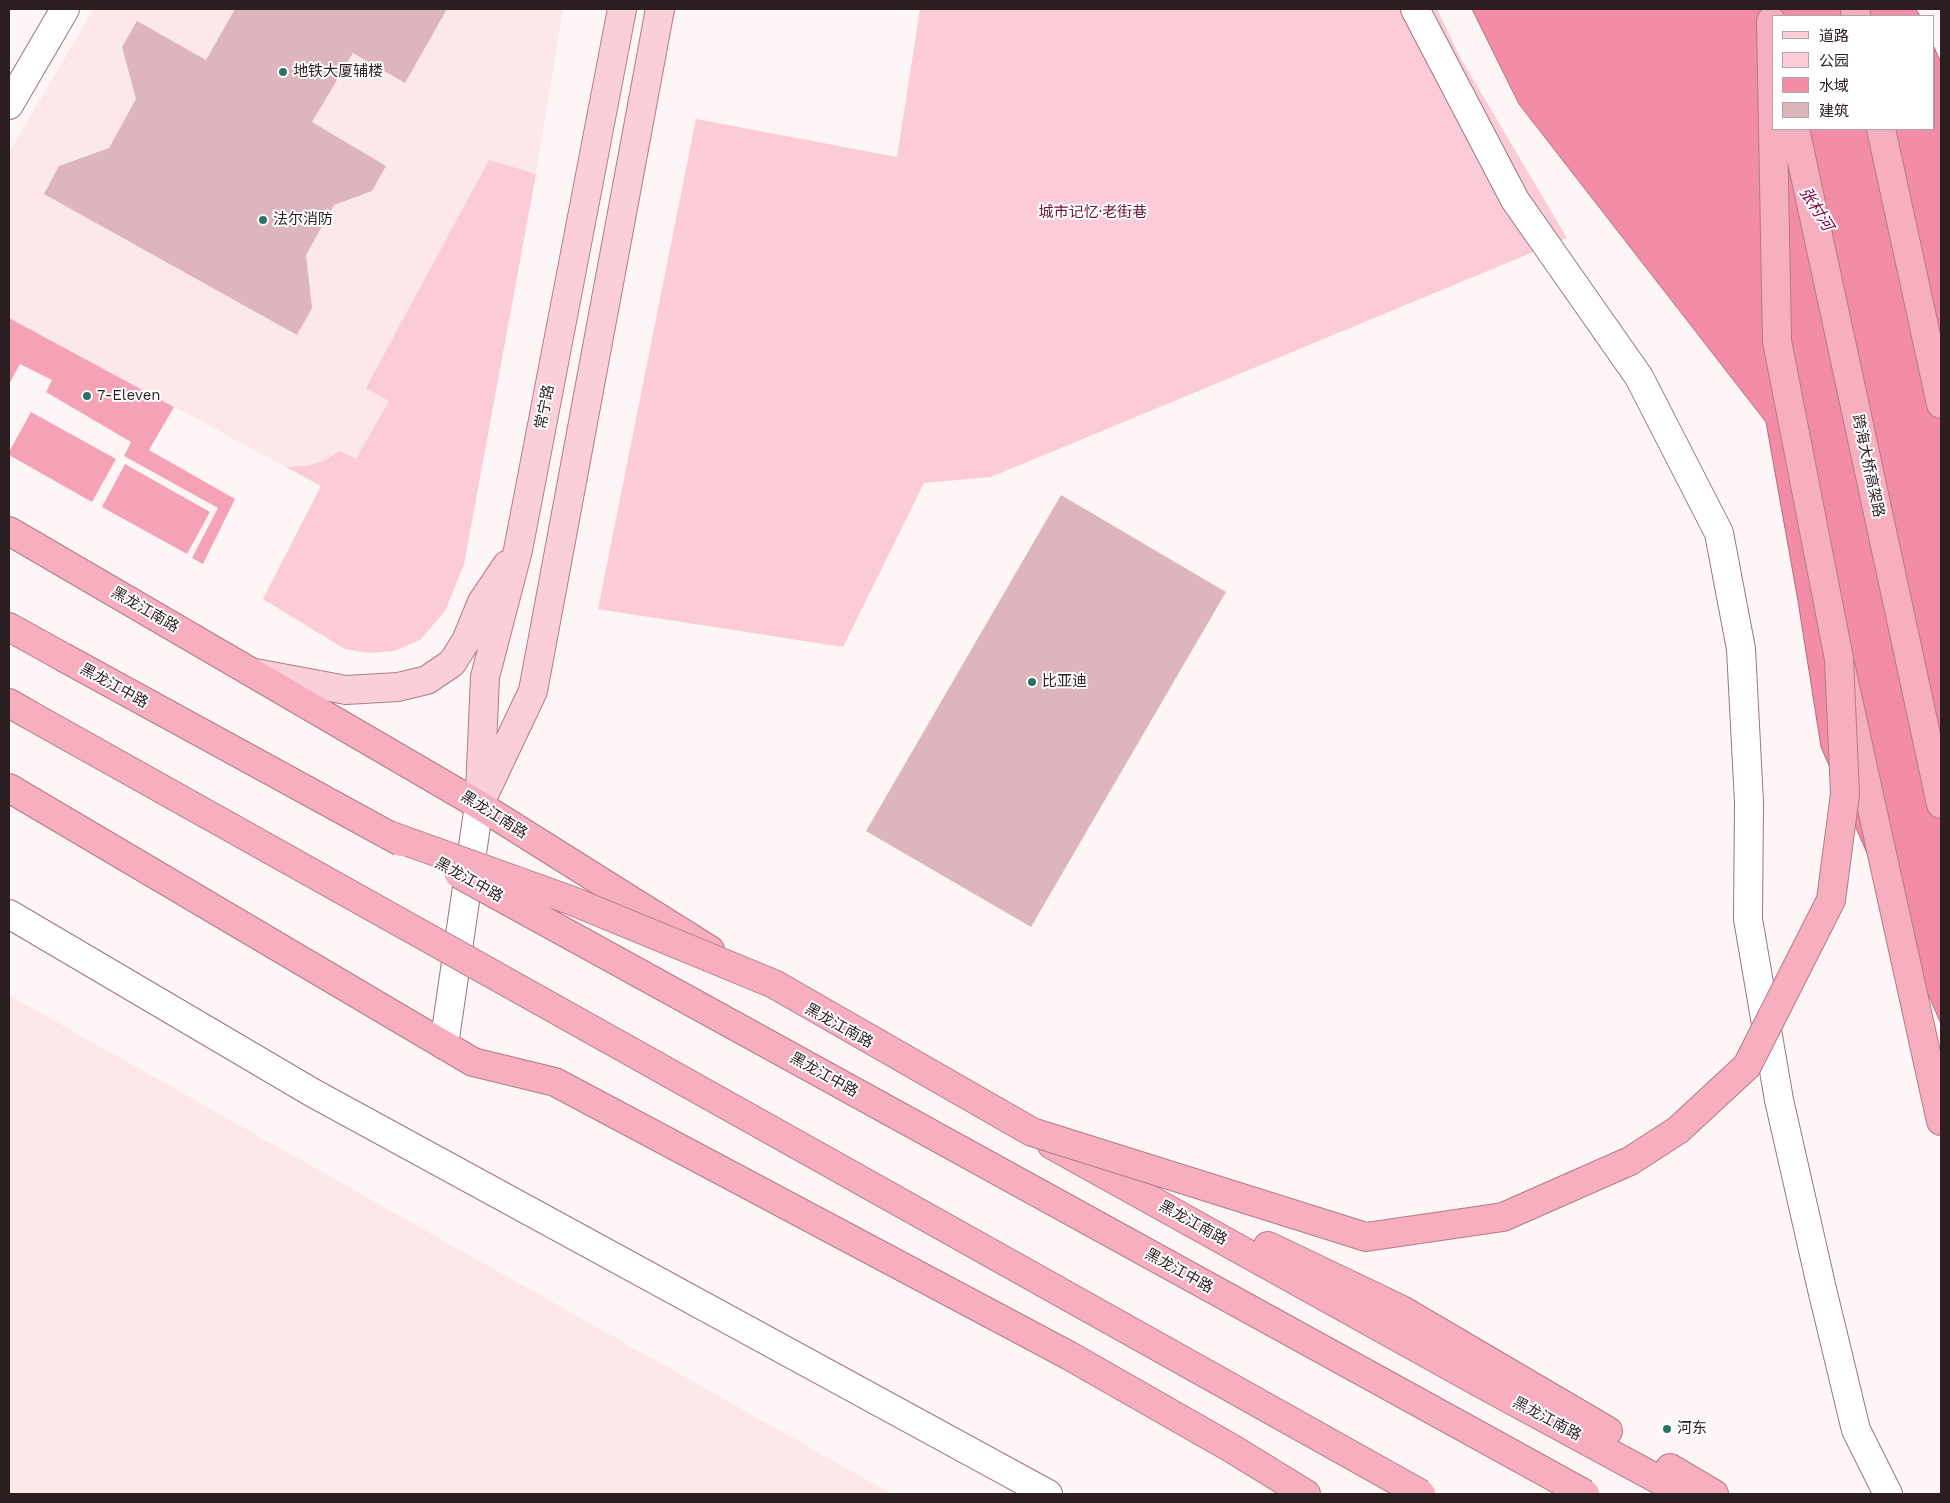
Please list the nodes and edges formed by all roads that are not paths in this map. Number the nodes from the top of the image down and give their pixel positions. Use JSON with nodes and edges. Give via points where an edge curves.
{"nodes":[{"id":1,"x":65,"y":9,"type":"edge"},
{"id":2,"x":622,"y":9,"type":"edge"},
{"id":3,"x":660,"y":9,"type":"edge"},
{"id":4,"x":1415,"y":9,"type":"edge"},
{"id":5,"x":1771,"y":21,"type":"edge"},
{"id":6,"x":1772,"y":74,"type":"edge"},
{"id":7,"x":9,"y":105,"type":"edge"},
{"id":8,"x":1773,"y":130,"type":"edge"},
{"id":9,"x":1795,"y":130,"type":"edge"},
{"id":10,"x":1881,"y":130,"type":"edge"},
{"id":11,"x":1941,"y":404,"type":"edge"},
{"id":12,"x":9,"y":531,"type":"edge"},
{"id":13,"x":518,"y":550,"type":"junction"},
{"id":14,"x":9,"y":627,"type":"edge"},
{"id":15,"x":1839,"y":659,"type":"junction"},
{"id":16,"x":253,"y":672,"type":"junction"},
{"id":17,"x":18,"y":709,"type":"edge"},
{"id":18,"x":9,"y":788,"type":"edge"},
{"id":19,"x":1941,"y":804,"type":"edge"},
{"id":20,"x":479,"y":805,"type":"junction"},
{"id":21,"x":386,"y":834,"type":"junction"},
{"id":22,"x":9,"y":914,"type":"edge"},
{"id":23,"x":444,"y":1045,"type":"junction"},
{"id":24,"x":1941,"y":1121,"type":"edge"},
{"id":25,"x":1032,"y":1132,"type":"junction"},
{"id":26,"x":1048,"y":1494,"type":"edge"},
{"id":27,"x":1304,"y":1494,"type":"edge"},
{"id":28,"x":1421,"y":1494,"type":"edge"},
{"id":29,"x":1585,"y":1494,"type":"edge"},
{"id":30,"x":1685,"y":1494,"type":"edge"},
{"id":31,"x":1714,"y":1494,"type":"edge"},
{"id":32,"x":1888,"y":1494,"type":"edge"}],
"edges":[{"from":1,"to":7,"type":"street"},
{"from":2,"to":13,"type":"main road","name":"常宁路"},
{"from":3,"to":20,"type":"main road","via":[[533,692]]},
{"from":4,"to":32,"type":"street","via":[[1516,200],[1639,378],[1720,534],[1741,649],[1749,802],[1748,919],[1776,1081],[1856,1430]]},
{"from":5,"to":6,"type":"highway"},
{"from":8,"to":15,"type":"highway","via":[[1777,342]]},
{"from":9,"to":19,"type":"highway","name":"跨海大桥高架路"},
{"from":10,"to":11,"type":"highway"},
{"from":12,"to":16,"type":"highway","name":"黑龙江南路"},
{"from":13,"to":16,"type":"main road","via":[[482,602],[466,641],[452,664],[427,680],[398,687],[346,690]]},
{"from":13,"to":20,"type":"main road","name":"常宁路","via":[[486,677]]},
{"from":14,"to":21,"type":"highway","name":"黑龙江中路","bridge":true},
{"from":15,"to":24,"type":"highway","bridge":true},
{"from":15,"to":25,"type":"highway","bridge":true,"via":[[1845,794],[1831,900],[1747,1066],[1678,1130],[1630,1161],[1503,1217],[1366,1237]]},
{"from":16,"to":20,"type":"highway","name":"黑龙江南路"},
{"from":17,"to":28,"type":"highway","bridge":true},
{"from":18,"to":23,"type":"highway"},
{"from":20,"to":23,"type":"street"},
{"from":20,"to":30,"type":"highway","name":"黑龙江南路","via":[[778,992]]},
{"from":21,"to":25,"type":"highway","bridge":true,"via":[[570,900],[774,984]]},
{"from":21,"to":29,"type":"highway","name":"黑龙江中路","bridge":true},
{"from":22,"to":26,"type":"street","via":[[313,1093]]},
{"from":23,"to":27,"type":"highway","via":[[473,1062],[555,1082],[1068,1355]]},
{"from":25,"to":31,"type":"highway","bridge":true,"via":[[1402,1310]]}]}
